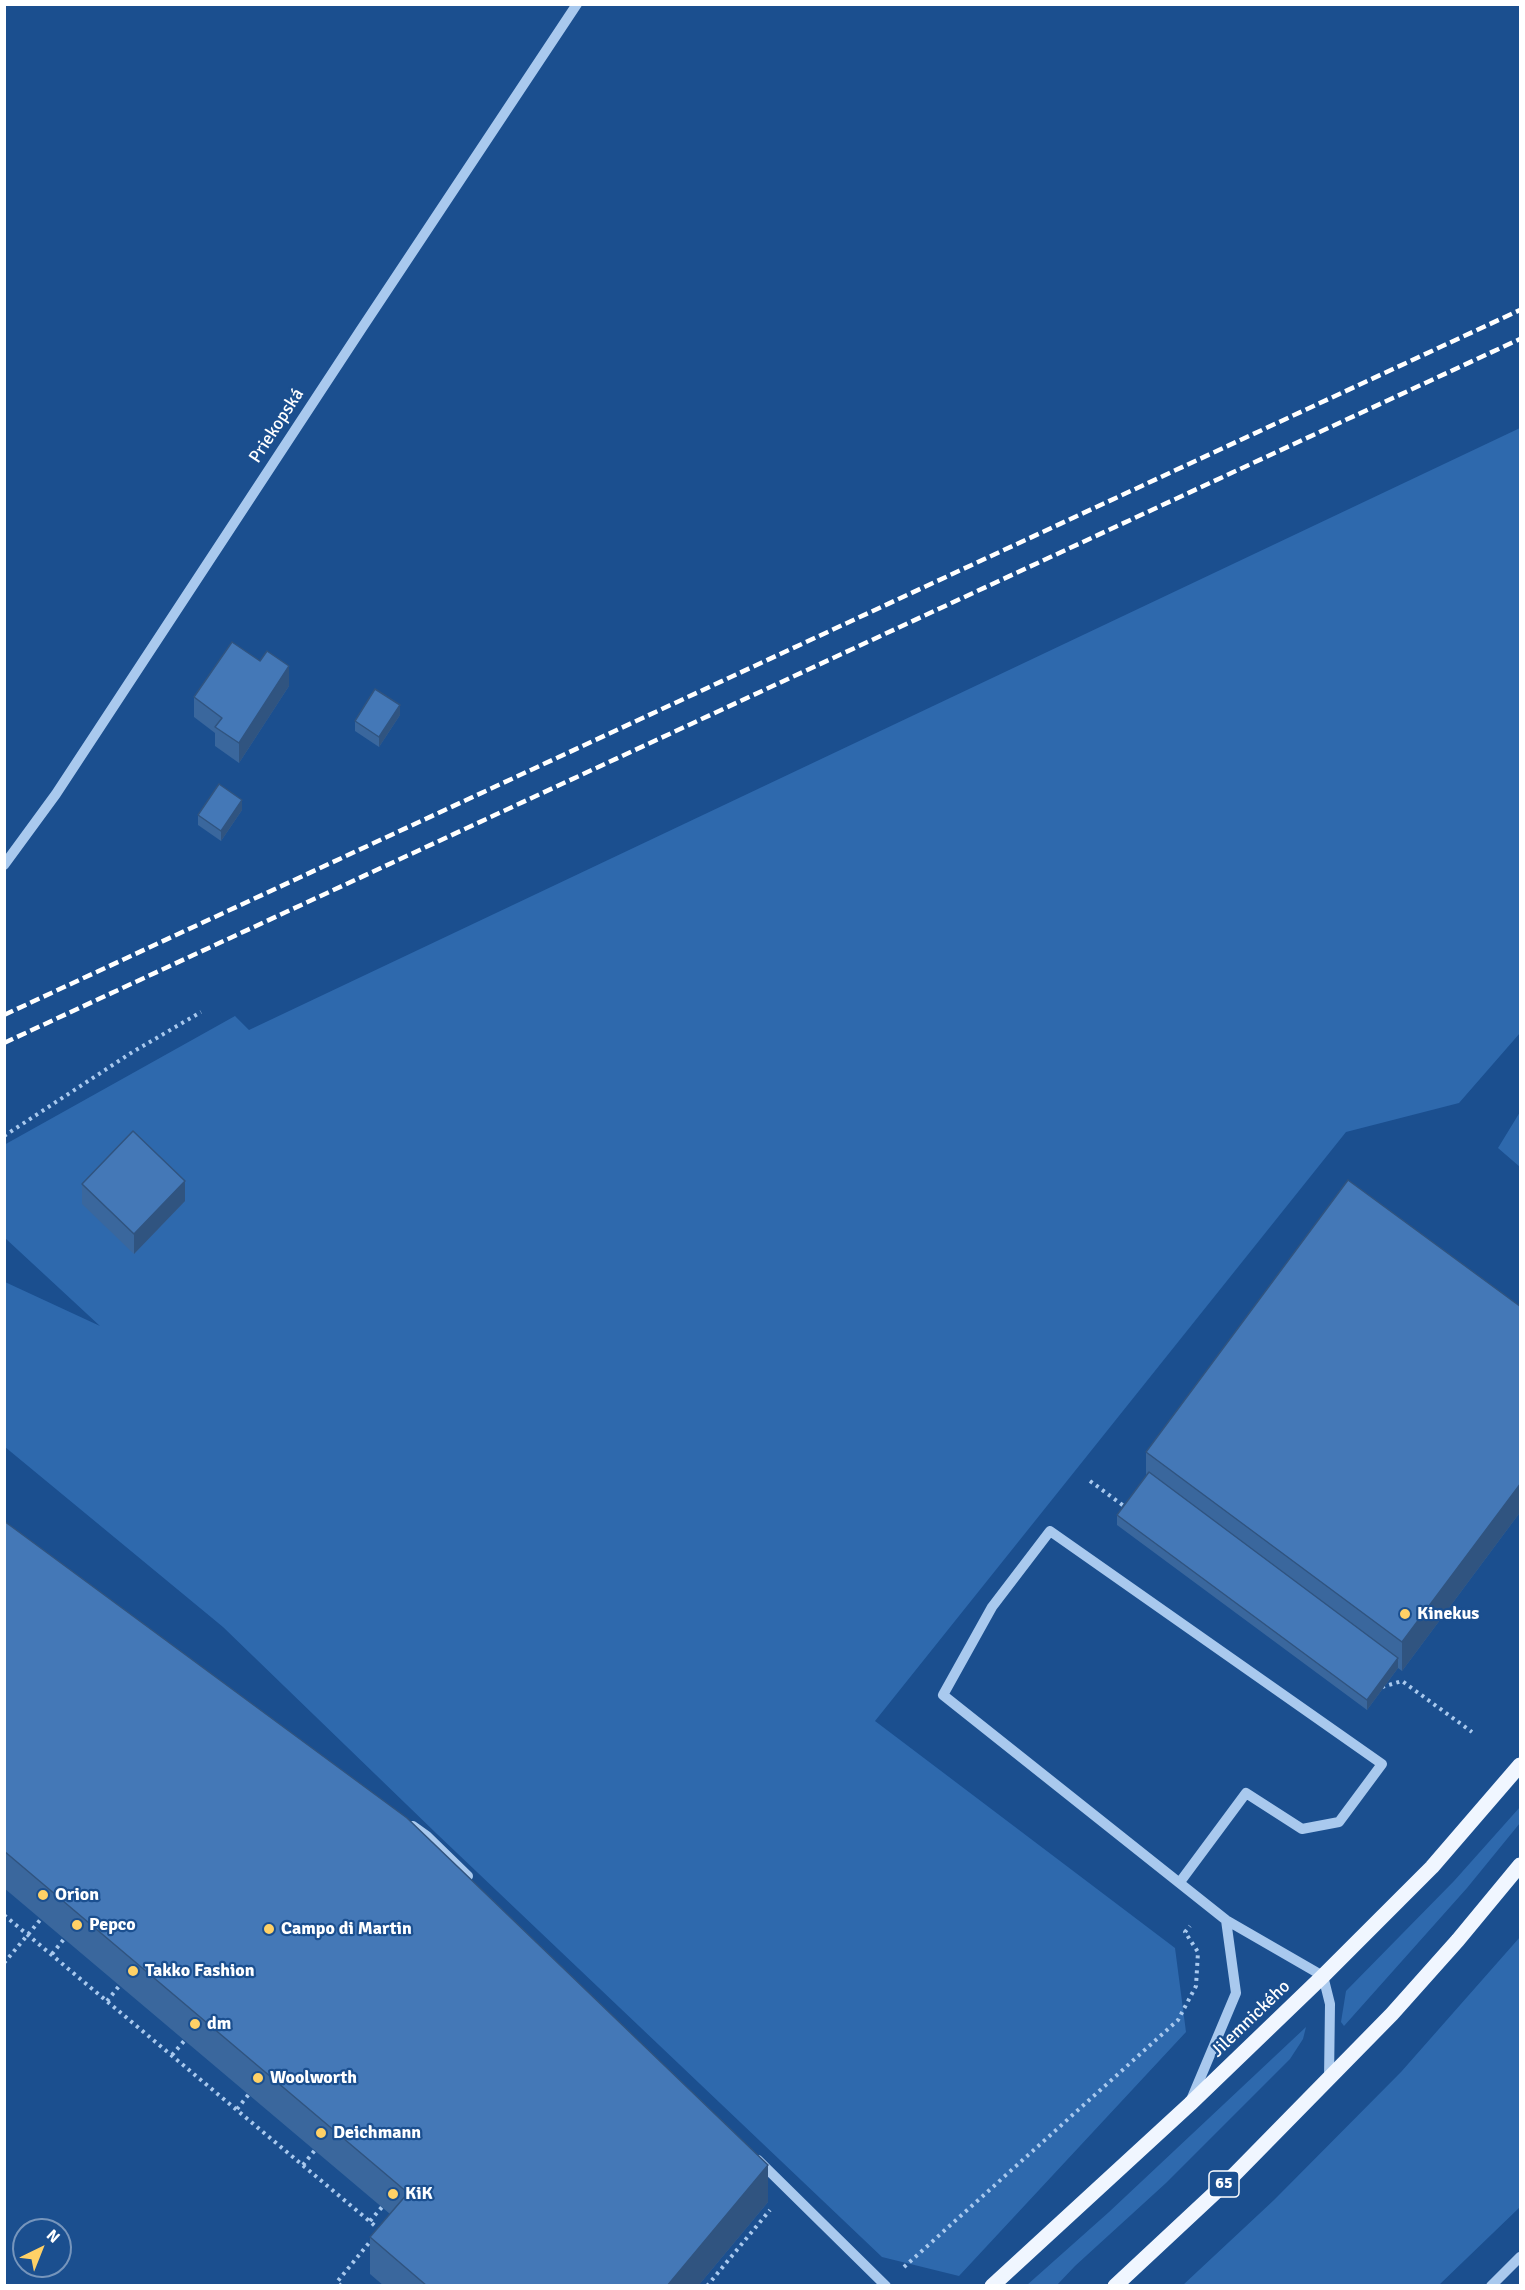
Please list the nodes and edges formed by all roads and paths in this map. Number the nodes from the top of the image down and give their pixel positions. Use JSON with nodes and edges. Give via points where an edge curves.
{"nodes":[{"id":1,"x":577,"y":4,"type":"edge"},
{"id":2,"x":4,"y":865,"type":"edge"},
{"id":3,"x":201,"y":1012,"type":"dead end"},
{"id":4,"x":4,"y":1136,"type":"edge"},
{"id":5,"x":1090,"y":1481,"type":"dead end"},
{"id":6,"x":1136,"y":1516,"type":"edge"},
{"id":7,"x":1376,"y":1689,"type":"edge"},
{"id":8,"x":1472,"y":1732,"type":"dead end"},
{"id":9,"x":1521,"y":1765,"type":"edge"},
{"id":10,"x":407,"y":1822,"type":"edge"},
{"id":11,"x":1521,"y":1865,"type":"edge"},
{"id":12,"x":1180,"y":1882,"type":"junction"},
{"id":13,"x":478,"y":1886,"type":"edge"},
{"id":14,"x":1207,"y":1904,"type":"junction"},
{"id":15,"x":4,"y":1915,"type":"edge"},
{"id":16,"x":41,"y":1919,"type":"edge"},
{"id":17,"x":1226,"y":1920,"type":"junction"},
{"id":18,"x":28,"y":1935,"type":"junction"},
{"id":19,"x":64,"y":1939,"type":"edge"},
{"id":20,"x":52,"y":1954,"type":"junction"},
{"id":21,"x":4,"y":1963,"type":"edge"},
{"id":22,"x":1323,"y":1976,"type":"junction"},
{"id":23,"x":120,"y":1985,"type":"edge"},
{"id":24,"x":107,"y":2001,"type":"junction"},
{"id":25,"x":185,"y":2040,"type":"edge"},
{"id":26,"x":172,"y":2055,"type":"junction"},
{"id":27,"x":1329,"y":2079,"type":"junction"},
{"id":28,"x":249,"y":2094,"type":"edge"},
{"id":29,"x":1190,"y":2104,"type":"junction"},
{"id":30,"x":237,"y":2109,"type":"junction"},
{"id":31,"x":315,"y":2150,"type":"edge"},
{"id":32,"x":749,"y":2151,"type":"edge"},
{"id":33,"x":303,"y":2165,"type":"junction"},
{"id":34,"x":382,"y":2207,"type":"edge"},
{"id":35,"x":772,"y":2208,"type":"dead end"},
{"id":36,"x":370,"y":2221,"type":"junction"},
{"id":37,"x":1521,"y":2257,"type":"edge"},
{"id":38,"x":901,"y":2269,"type":"dead end"},
{"id":39,"x":341,"y":2286,"type":"edge"},
{"id":40,"x":707,"y":2286,"type":"edge"},
{"id":41,"x":886,"y":2286,"type":"edge"},
{"id":42,"x":992,"y":2286,"type":"edge"},
{"id":43,"x":1115,"y":2286,"type":"edge"},
{"id":44,"x":1491,"y":2286,"type":"edge"}],
"edges":[{"from":1,"to":2,"type":"street","name":"Priekopská","via":[[56,794]]},
{"from":3,"to":4,"type":"path"},
{"from":5,"to":6,"type":"path"},
{"from":7,"to":8,"type":"path","via":[[1402,1681]]},
{"from":9,"to":22,"type":"main road","name":"Jilemnického","via":[[1432,1867]]},
{"from":10,"to":13,"type":"street"},
{"from":11,"to":27,"type":"main road","number":"65","via":[[1451,1949]]},
{"from":12,"to":12,"type":"street","via":[[943,1695],[992,1607],[1050,1532],[1382,1764],[1339,1822],[1302,1829],[1246,1793]]},
{"from":12,"to":14,"type":"street"},
{"from":14,"to":17,"type":"street"},
{"from":14,"to":38,"type":"path","via":[[1185,1932],[1198,1952],[1196,1986],[1178,2020]]},
{"from":15,"to":18,"type":"path"},
{"from":16,"to":18,"type":"path"},
{"from":17,"to":22,"type":"street"},
{"from":17,"to":29,"type":"street","via":[[1236,1993]]},
{"from":18,"to":20,"type":"path"},
{"from":18,"to":21,"type":"path"},
{"from":19,"to":20,"type":"path"},
{"from":20,"to":24,"type":"path"},
{"from":22,"to":27,"type":"street","via":[[1330,2004]]},
{"from":22,"to":29,"type":"main road","name":"Jilemnického"},
{"from":23,"to":24,"type":"path"},
{"from":24,"to":26,"type":"path"},
{"from":25,"to":26,"type":"path"},
{"from":26,"to":30,"type":"path"},
{"from":27,"to":43,"type":"main road","number":"65"},
{"from":28,"to":30,"type":"path"},
{"from":29,"to":42,"type":"main road","name":"Jilemnického"},
{"from":30,"to":33,"type":"path"},
{"from":31,"to":33,"type":"path"},
{"from":32,"to":41,"type":"street"},
{"from":33,"to":36,"type":"path"},
{"from":34,"to":36,"type":"path"},
{"from":35,"to":40,"type":"path"},
{"from":36,"to":39,"type":"path","via":[[380,2230],[337,2282]]},
{"from":37,"to":44,"type":"street"}]}
